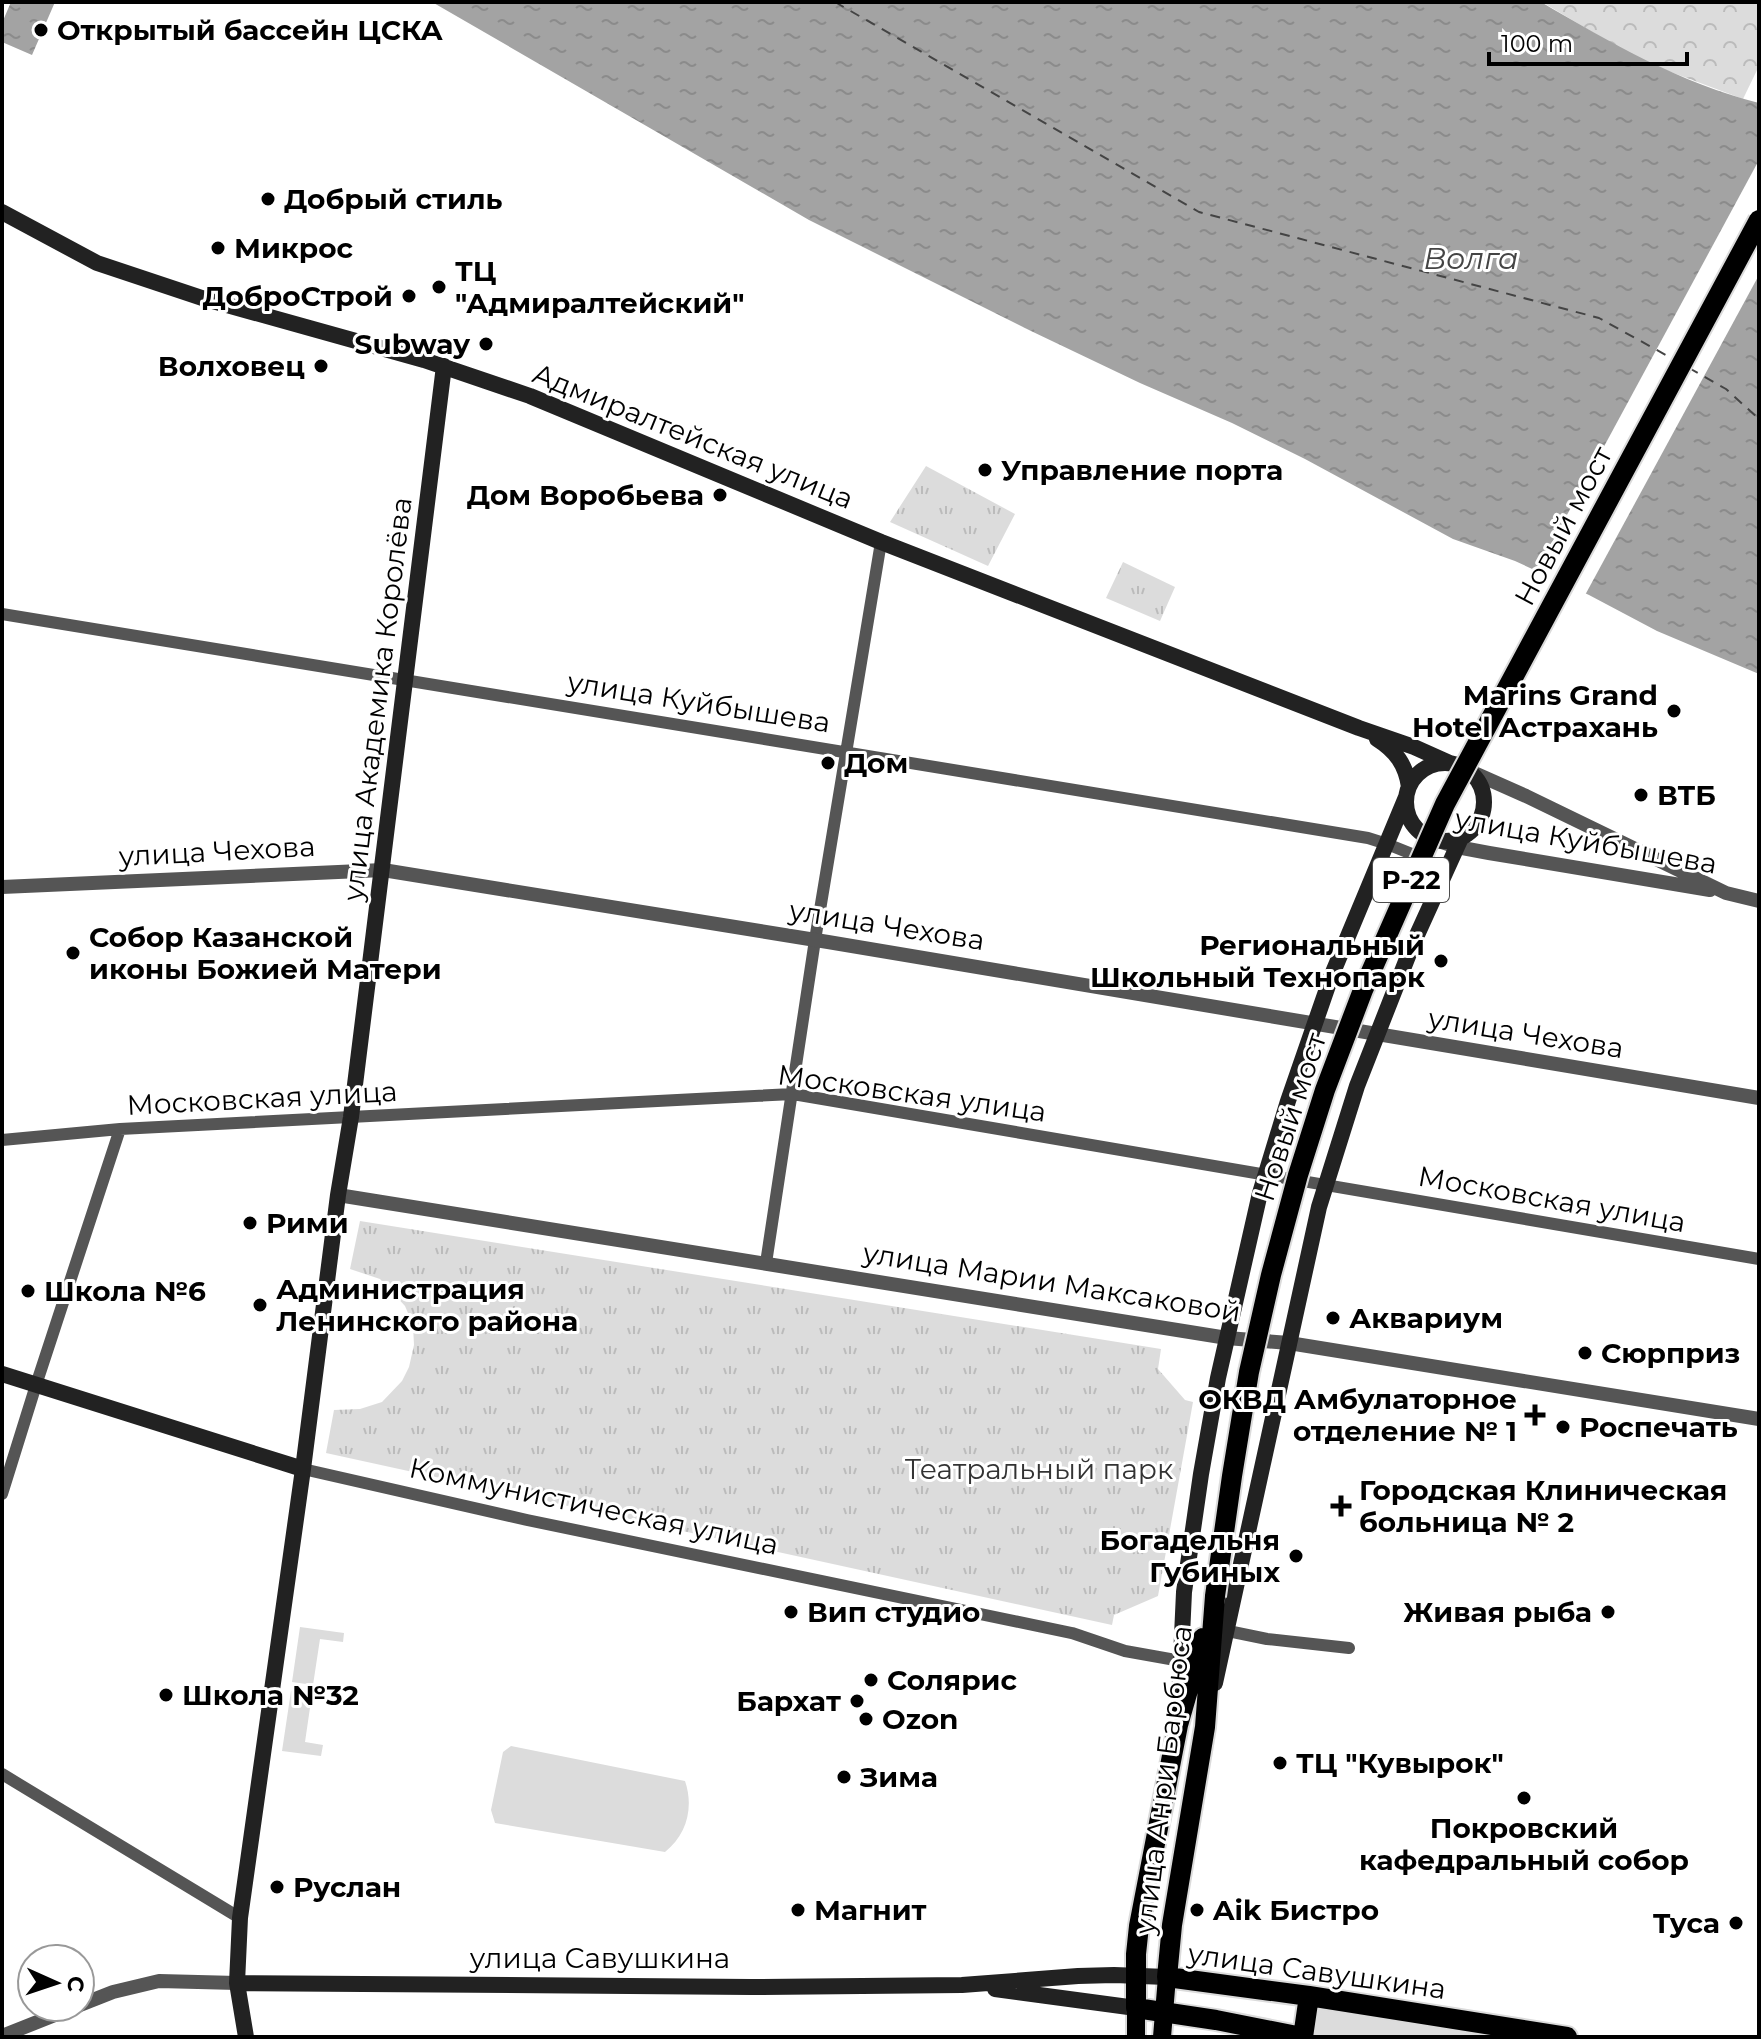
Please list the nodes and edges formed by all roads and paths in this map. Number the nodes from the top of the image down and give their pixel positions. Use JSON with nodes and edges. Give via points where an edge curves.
{"nodes":[{"id":1,"x":2,"y":212,"type":"edge"},
{"id":2,"x":1759,"y":220,"type":"edge"},
{"id":3,"x":444,"y":366,"type":"junction"},
{"id":4,"x":881,"y":542,"type":"junction"},
{"id":5,"x":2,"y":614,"type":"edge"},
{"id":6,"x":405,"y":681,"type":"junction"},
{"id":7,"x":1359,"y":728,"type":"junction"},
{"id":8,"x":846,"y":752,"type":"junction"},
{"id":9,"x":1458,"y":766,"type":"junction"},
{"id":10,"x":1408,"y":792,"type":"junction"},
{"id":11,"x":1459,"y":842,"type":"junction"},
{"id":12,"x":1387,"y":844,"type":"junction"},
{"id":13,"x":1447,"y":868,"type":"junction"},
{"id":14,"x":383,"y":870,"type":"junction"},
{"id":15,"x":2,"y":887,"type":"edge"},
{"id":16,"x":1726,"y":893,"type":"junction"},
{"id":17,"x":1759,"y":901,"type":"edge"},
{"id":18,"x":815,"y":940,"type":"junction"},
{"id":19,"x":1314,"y":1023,"type":"junction"},
{"id":20,"x":1378,"y":1035,"type":"junction"},
{"id":21,"x":793,"y":1094,"type":"junction"},
{"id":22,"x":1759,"y":1098,"type":"edge"},
{"id":23,"x":351,"y":1117,"type":"junction"},
{"id":24,"x":120,"y":1129,"type":"junction"},
{"id":25,"x":2,"y":1140,"type":"edge"},
{"id":26,"x":1265,"y":1173,"type":"junction"},
{"id":27,"x":1326,"y":1184,"type":"junction"},
{"id":28,"x":338,"y":1195,"type":"junction"},
{"id":29,"x":1759,"y":1259,"type":"edge"},
{"id":30,"x":766,"y":1263,"type":"junction"},
{"id":31,"x":1227,"y":1338,"type":"junction"},
{"id":32,"x":1289,"y":1343,"type":"junction"},
{"id":33,"x":2,"y":1374,"type":"edge"},
{"id":34,"x":36,"y":1385,"type":"junction"},
{"id":35,"x":1759,"y":1419,"type":"edge"},
{"id":36,"x":303,"y":1469,"type":"junction"},
{"id":37,"x":2,"y":1494,"type":"edge"},
{"id":38,"x":1215,"y":1596,"type":"junction"},
{"id":39,"x":1228,"y":1631,"type":"junction"},
{"id":40,"x":1349,"y":1648,"type":"dead end"},
{"id":41,"x":1181,"y":1661,"type":"junction"},
{"id":42,"x":1178,"y":1725,"type":"junction"},
{"id":43,"x":1205,"y":1727,"type":"junction"},
{"id":44,"x":2,"y":1774,"type":"edge"},
{"id":45,"x":240,"y":1918,"type":"junction"},
{"id":46,"x":1136,"y":1975,"type":"junction"},
{"id":47,"x":1167,"y":1977,"type":"junction"},
{"id":48,"x":237,"y":1983,"type":"junction"},
{"id":49,"x":962,"y":1985,"type":"junction"},
{"id":50,"x":1309,"y":1996,"type":"junction"},
{"id":51,"x":96,"y":1999,"type":"edge"},
{"id":52,"x":1136,"y":2008,"type":"junction"},
{"id":53,"x":1164,"y":2012,"type":"junction"},
{"id":54,"x":35,"y":2023,"type":"edge"},
{"id":55,"x":2,"y":2036,"type":"edge"},
{"id":56,"x":246,"y":2037,"type":"edge"},
{"id":57,"x":1136,"y":2037,"type":"edge"},
{"id":58,"x":1162,"y":2037,"type":"edge"},
{"id":59,"x":1302,"y":2037,"type":"edge"},
{"id":60,"x":1567,"y":2037,"type":"edge"}],
"edges":[{"from":1,"to":3,"type":"main road","name":"Адмиралтейская улица","via":[[97,263]]},
{"from":2,"to":38,"type":"highway","name":"Новый мост","number":"Р-22","bridge":true,"via":[[1445,804],[1363,990],[1325,1090],[1271,1275],[1249,1372]]},
{"from":3,"to":4,"type":"main road","name":"Адмиралтейская улица","via":[[530,396]]},
{"from":3,"to":6,"type":"main road","name":"улица Академика Королёва"},
{"from":4,"to":7,"type":"main road","name":"Адмиралтейская улица"},
{"from":4,"to":8,"type":"street"},
{"from":5,"to":6,"type":"street","name":"улица Куйбышева"},
{"from":6,"to":8,"type":"street","name":"улица Куйбышева"},
{"from":6,"to":14,"type":"main road","name":"улица Академика Королёва"},
{"from":7,"to":9,"type":"main road"},
{"from":7,"to":10,"type":"main road","via":[[1402,761]]},
{"from":8,"to":12,"type":"street","name":"улица Куйбышева"},
{"from":8,"to":18,"type":"street"},
{"from":9,"to":10,"type":"main road","via":[[1427,768]]},
{"from":9,"to":11,"type":"main road","via":[[1473,775],[1483,797],[1479,821]]},
{"from":9,"to":16,"type":"street"},
{"from":10,"to":11,"type":"main road","via":[[1406,807],[1420,833]]},
{"from":10,"to":12,"type":"main road"},
{"from":11,"to":13,"type":"main road"},
{"from":11,"to":16,"type":"street","name":"улица Куйбышева"},
{"from":12,"to":13,"type":"street","name":"улица Куйбышева"},
{"from":12,"to":19,"type":"main road"},
{"from":13,"to":20,"type":"main road"},
{"from":14,"to":15,"type":"street","name":"улица Чехова"},
{"from":14,"to":18,"type":"street","name":"улица Чехова"},
{"from":14,"to":23,"type":"main road","name":"улица Академика Королёва"},
{"from":16,"to":17,"type":"street"},
{"from":18,"to":19,"type":"street","name":"улица Чехова"},
{"from":18,"to":21,"type":"street"},
{"from":19,"to":20,"type":"street","name":"улица Чехова"},
{"from":19,"to":26,"type":"main road"},
{"from":20,"to":22,"type":"street","name":"улица Чехова"},
{"from":20,"to":27,"type":"main road"},
{"from":21,"to":23,"type":"street","name":"Московская улица"},
{"from":21,"to":26,"type":"street","name":"Московская улица"},
{"from":21,"to":30,"type":"street"},
{"from":23,"to":24,"type":"street","name":"Московская улица"},
{"from":23,"to":28,"type":"main road","name":"улица Академика Королёва"},
{"from":24,"to":25,"type":"street","name":"Московская улица"},
{"from":24,"to":34,"type":"street"},
{"from":26,"to":27,"type":"street","name":"Московская улица"},
{"from":26,"to":31,"type":"main road"},
{"from":27,"to":29,"type":"street","name":"Московская улица"},
{"from":27,"to":32,"type":"main road"},
{"from":28,"to":30,"type":"street","name":"улица Марии Максаковой"},
{"from":28,"to":36,"type":"main road","name":"улица Академика Королёва"},
{"from":30,"to":31,"type":"street","name":"улица Марии Максаковой"},
{"from":31,"to":32,"type":"street","name":"улица Марии Максаковой"},
{"from":31,"to":41,"type":"main road","via":[[1184,1592]]},
{"from":32,"to":35,"type":"street","name":"улица Марии Максаковой"},
{"from":32,"to":39,"type":"main road"},
{"from":33,"to":34,"type":"main road","name":"Коммунистическая улица"},
{"from":34,"to":36,"type":"main road","name":"Коммунистическая улица"},
{"from":34,"to":37,"type":"street"},
{"from":36,"to":41,"type":"street","name":"Коммунистическая улица","via":[[1072,1633],[1125,1651]]},
{"from":36,"to":45,"type":"main road","name":"улица Академика Королёва"},
{"from":38,"to":42,"type":"highway","name":"улица Анри Барбюса"},
{"from":38,"to":43,"type":"highway","name":"улица Анри Барбюса"},
{"from":39,"to":40,"type":"street"},
{"from":39,"to":43,"type":"main road"},
{"from":41,"to":42,"type":"main road"},
{"from":42,"to":46,"type":"highway","name":"улица Анри Барбюса","via":[[1139,1926]]},
{"from":43,"to":47,"type":"highway","name":"улица Анри Барбюса"},
{"from":44,"to":45,"type":"street"},
{"from":45,"to":48,"type":"main road","name":"улица Академика Королёва"},
{"from":46,"to":47,"type":"main road","name":"улица Савушкина"},
{"from":46,"to":49,"type":"main road","name":"улица Савушкина"},
{"from":46,"to":52,"type":"highway","name":"улица Анри Барбюса"},
{"from":47,"to":50,"type":"highway","name":"улица Савушкина"},
{"from":47,"to":53,"type":"main road","name":"улица Анри Барбюса"},
{"from":48,"to":49,"type":"main road","name":"улица Савушкина"},
{"from":48,"to":51,"type":"street","via":[[159,1981]]},
{"from":48,"to":56,"type":"main road","name":"улица Академика Королёва"},
{"from":49,"to":52,"type":"main road","name":"улица Савушкина"},
{"from":50,"to":59,"type":"highway"},
{"from":50,"to":60,"type":"highway","name":"улица Савушкина"},
{"from":52,"to":53,"type":"highway","name":"улица Савушкина"},
{"from":52,"to":57,"type":"main road","name":"улица Анри Барбюса"},
{"from":53,"to":58,"type":"main road","name":"улица Анри Барбюса"},
{"from":53,"to":59,"type":"highway","name":"улица Савушкина"},
{"from":54,"to":55,"type":"street"}]}
